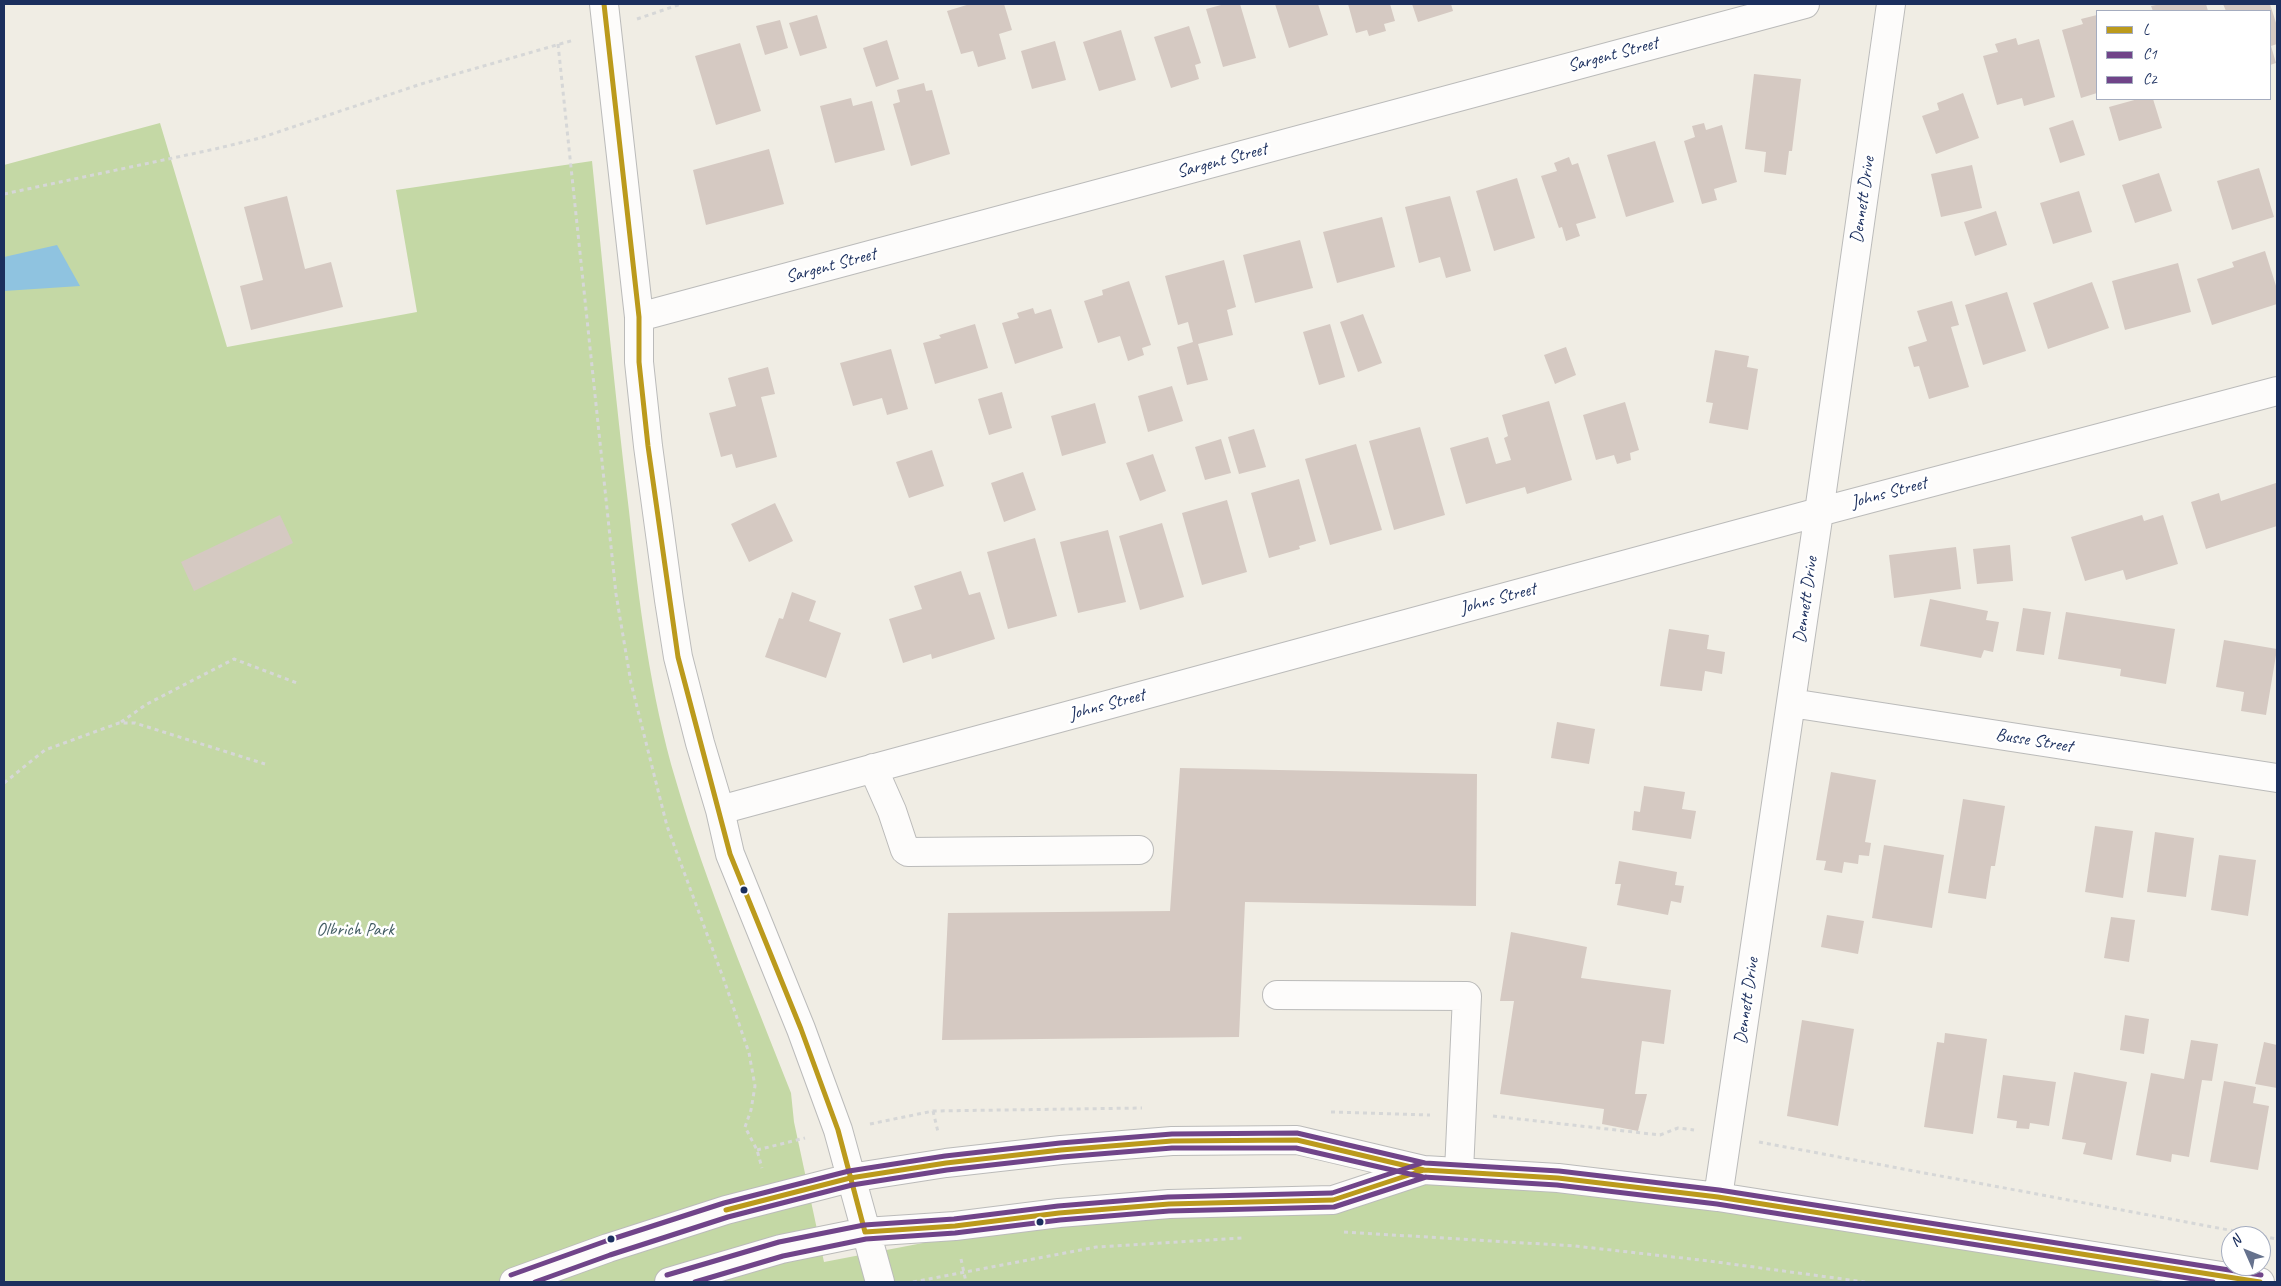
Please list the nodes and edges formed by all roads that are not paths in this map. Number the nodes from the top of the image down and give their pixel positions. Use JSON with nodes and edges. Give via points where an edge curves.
{"nodes":[{"id":1,"x":1805,"y":4,"type":"edge"},
{"id":2,"x":1891,"y":4,"type":"edge"},
{"id":3,"x":606,"y":17,"type":"edge"},
{"id":4,"x":639,"y":317,"type":"junction"},
{"id":5,"x":2277,"y":391,"type":"edge"},
{"id":6,"x":1819,"y":512,"type":"junction"},
{"id":7,"x":1791,"y":703,"type":"junction"},
{"id":8,"x":873,"y":768,"type":"junction"},
{"id":9,"x":2277,"y":778,"type":"edge"},
{"id":10,"x":720,"y":810,"type":"junction"},
{"id":11,"x":1139,"y":850,"type":"dead end"},
{"id":12,"x":1277,"y":995,"type":"dead end"},
{"id":13,"x":1424,"y":1170,"type":"junction"},
{"id":14,"x":1459,"y":1171,"type":"junction"},
{"id":15,"x":850,"y":1178,"type":"junction"},
{"id":16,"x":1718,"y":1197,"type":"junction"},
{"id":17,"x":865,"y":1232,"type":"junction"},
{"id":18,"x":514,"y":1282,"type":"edge"},
{"id":19,"x":669,"y":1282,"type":"edge"},
{"id":20,"x":880,"y":1282,"type":"edge"},
{"id":21,"x":2260,"y":1282,"type":"edge"}],
"edges":[{"from":1,"to":4,"type":"street","name":"Sargent Street"},
{"from":2,"to":6,"type":"street","name":"Dennett Drive"},
{"from":3,"to":4,"type":"street"},
{"from":4,"to":10,"type":"street","via":[[648,446],[673,628],[700,743]]},
{"from":5,"to":6,"type":"street","name":"Johns Street"},
{"from":6,"to":7,"type":"street","name":"Dennett Drive"},
{"from":6,"to":8,"type":"street","name":"Johns Street"},
{"from":7,"to":9,"type":"street","name":"Busse Street"},
{"from":7,"to":16,"type":"street","name":"Dennett Drive"},
{"from":8,"to":10,"type":"street","name":"Johns Street"},
{"from":8,"to":11,"type":"street","via":[[908,852]]},
{"from":10,"to":15,"type":"street","via":[[730,854],[801,1028],[838,1130]]},
{"from":12,"to":14,"type":"street","via":[[1466,996]]},
{"from":13,"to":14,"type":"street"},
{"from":13,"to":15,"type":"street","via":[[1297,1140],[1172,1141],[946,1163]]},
{"from":13,"to":17,"type":"street","via":[[1333,1200],[1169,1204]]},
{"from":14,"to":16,"type":"street","via":[[1558,1178]]},
{"from":15,"to":17,"type":"street"},
{"from":15,"to":18,"type":"street","via":[[726,1210]]},
{"from":16,"to":21,"type":"street"},
{"from":17,"to":19,"type":"street","via":[[781,1249]]},
{"from":17,"to":20,"type":"street"}]}
